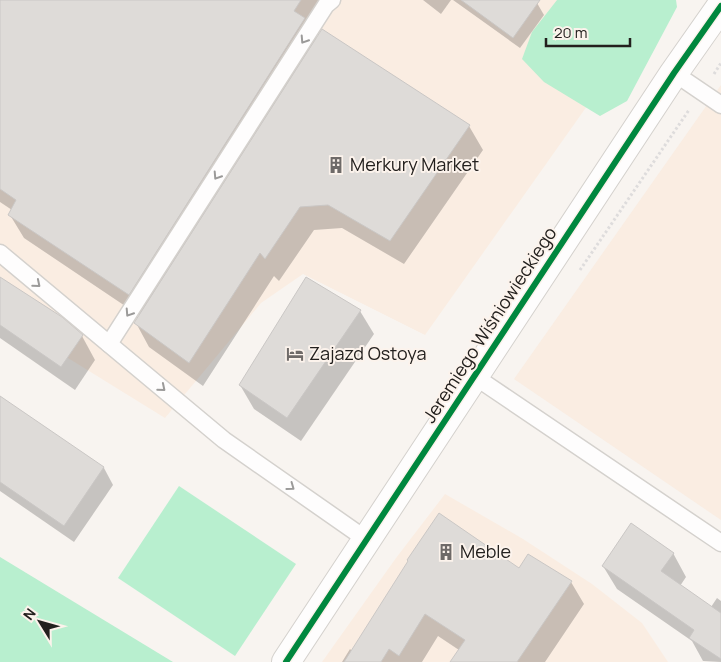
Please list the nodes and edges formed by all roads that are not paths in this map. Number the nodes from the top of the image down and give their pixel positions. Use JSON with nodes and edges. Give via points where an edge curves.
{"nodes":[{"id":1,"x":332,"y":0,"type":"edge"},
{"id":2,"x":721,"y":6,"type":"edge"},
{"id":3,"x":674,"y":73,"type":"junction"},
{"id":4,"x":721,"y":105,"type":"edge"},
{"id":5,"x":0,"y":253,"type":"edge"},
{"id":6,"x":109,"y":344,"type":"junction"},
{"id":7,"x":474,"y":376,"type":"junction"},
{"id":8,"x":367,"y":540,"type":"junction"},
{"id":9,"x":721,"y":543,"type":"edge"},
{"id":10,"x":286,"y":662,"type":"edge"}],
"edges":[{"from":1,"to":6,"type":"lane","one_way":true},
{"from":2,"to":3,"type":"street","name":"Jeremiego Wiśniowieckiego"},
{"from":3,"to":4,"type":"lane"},
{"from":3,"to":7,"type":"street","name":"Jeremiego Wiśniowieckiego"},
{"from":5,"to":6,"type":"lane","one_way":true},
{"from":6,"to":8,"type":"lane","one_way":true,"via":[[224,440]]},
{"from":7,"to":8,"type":"street","name":"Jeremiego Wiśniowieckiego"},
{"from":7,"to":9,"type":"lane"},
{"from":8,"to":10,"type":"street","name":"Jeremiego Wiśniowieckiego"}]}
